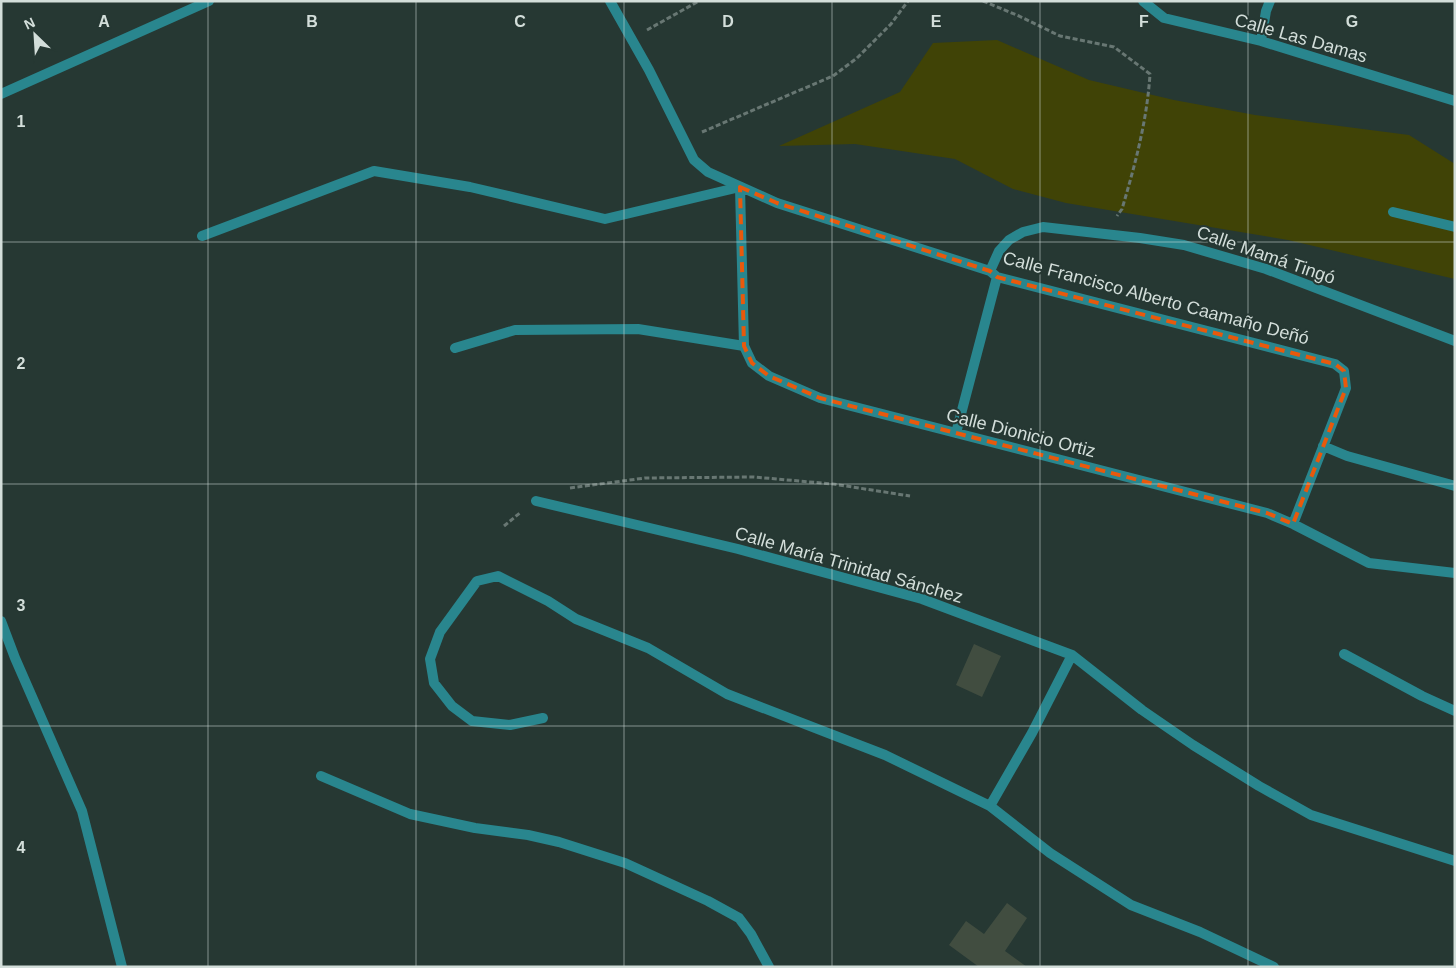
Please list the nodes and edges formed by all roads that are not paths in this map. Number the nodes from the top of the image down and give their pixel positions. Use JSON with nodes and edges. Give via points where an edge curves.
{"nodes":[{"id":1,"x":209,"y":1,"type":"edge"},
{"id":2,"x":610,"y":1,"type":"edge"},
{"id":3,"x":1143,"y":1,"type":"edge"},
{"id":4,"x":1270,"y":1,"type":"edge"},
{"id":5,"x":1261,"y":41,"type":"junction"},
{"id":6,"x":1,"y":94,"type":"edge"},
{"id":7,"x":1455,"y":101,"type":"edge"},
{"id":8,"x":740,"y":187,"type":"junction"},
{"id":9,"x":1393,"y":212,"type":"dead end"},
{"id":10,"x":1455,"y":227,"type":"edge"},
{"id":11,"x":202,"y":236,"type":"dead end"},
{"id":12,"x":994,"y":274,"type":"junction"},
{"id":13,"x":1455,"y":341,"type":"edge"},
{"id":14,"x":744,"y":346,"type":"junction"},
{"id":15,"x":455,"y":348,"type":"dead end"},
{"id":16,"x":956,"y":433,"type":"junction"},
{"id":17,"x":1323,"y":446,"type":"junction"},
{"id":18,"x":1455,"y":486,"type":"edge"},
{"id":19,"x":536,"y":501,"type":"road end"},
{"id":20,"x":1293,"y":524,"type":"junction"},
{"id":21,"x":1455,"y":573,"type":"edge"},
{"id":22,"x":1,"y":621,"type":"edge"},
{"id":23,"x":1344,"y":654,"type":"dead end"},
{"id":24,"x":1072,"y":655,"type":"junction"},
{"id":25,"x":1455,"y":711,"type":"edge"},
{"id":26,"x":543,"y":718,"type":"dead end"},
{"id":27,"x":321,"y":776,"type":"dead end"},
{"id":28,"x":990,"y":806,"type":"junction"},
{"id":29,"x":1455,"y":861,"type":"edge"},
{"id":30,"x":122,"y":967,"type":"edge"},
{"id":31,"x":769,"y":967,"type":"edge"},
{"id":32,"x":1274,"y":967,"type":"edge"}],
"edges":[{"from":1,"to":6,"type":"street"},
{"from":2,"to":8,"type":"street","name":"Calle Francisco Alberto Caamaño Deñó","via":[[694,160],[708,172]]},
{"from":3,"to":5,"type":"street","name":"Calle Las Damas","via":[[1164,18]]},
{"from":4,"to":5,"type":"street"},
{"from":5,"to":7,"type":"street","name":"Calle Las Damas"},
{"from":8,"to":11,"type":"street","via":[[605,219],[470,187],[374,171]]},
{"from":8,"to":12,"type":"street","name":"Calle Francisco Alberto Caamaño Deñó","via":[[777,203]]},
{"from":8,"to":14,"type":"street"},
{"from":9,"to":10,"type":"street"},
{"from":12,"to":13,"type":"street","name":"Calle Mamá Tingó","via":[[999,251],[1023,232],[1043,227],[1105,233],[1184,245],[1266,269]]},
{"from":12,"to":16,"type":"street","name":"Calle Mamá Tingó"},
{"from":12,"to":17,"type":"street","name":"Calle Francisco Alberto Caamaño Deñó","via":[[1335,364],[1344,371],[1346,388]]},
{"from":14,"to":15,"type":"street","via":[[629,329],[515,330]]},
{"from":14,"to":16,"type":"street","name":"Calle Dionicio Ortiz","via":[[752,363],[769,376],[820,398]]},
{"from":16,"to":20,"type":"street","name":"Calle Dionicio Ortiz","via":[[1267,512]]},
{"from":17,"to":18,"type":"street","via":[[1347,456]]},
{"from":17,"to":20,"type":"street","name":"Calle Francisco Alberto Caamaño Deñó"},
{"from":19,"to":24,"type":"street","name":"Calle María Trinidad Sánchez","via":[[738,549],[922,599]]},
{"from":20,"to":21,"type":"street","name":"Calle Dionicio Ortiz","via":[[1369,563]]},
{"from":22,"to":30,"type":"street","via":[[82,811]]},
{"from":23,"to":25,"type":"street"},
{"from":24,"to":28,"type":"street"},
{"from":24,"to":29,"type":"street","name":"Calle María Trinidad Sánchez","via":[[1142,710],[1259,786],[1312,814]]},
{"from":26,"to":28,"type":"street","via":[[510,725],[472,721],[452,706],[434,683],[430,659],[440,632],[477,581],[498,576],[576,619],[648,648],[727,694],[885,754]]},
{"from":27,"to":31,"type":"street","via":[[410,814],[559,842],[625,863],[740,918]]},
{"from":28,"to":32,"type":"street","via":[[1050,853],[1131,905],[1200,932]]}]}
